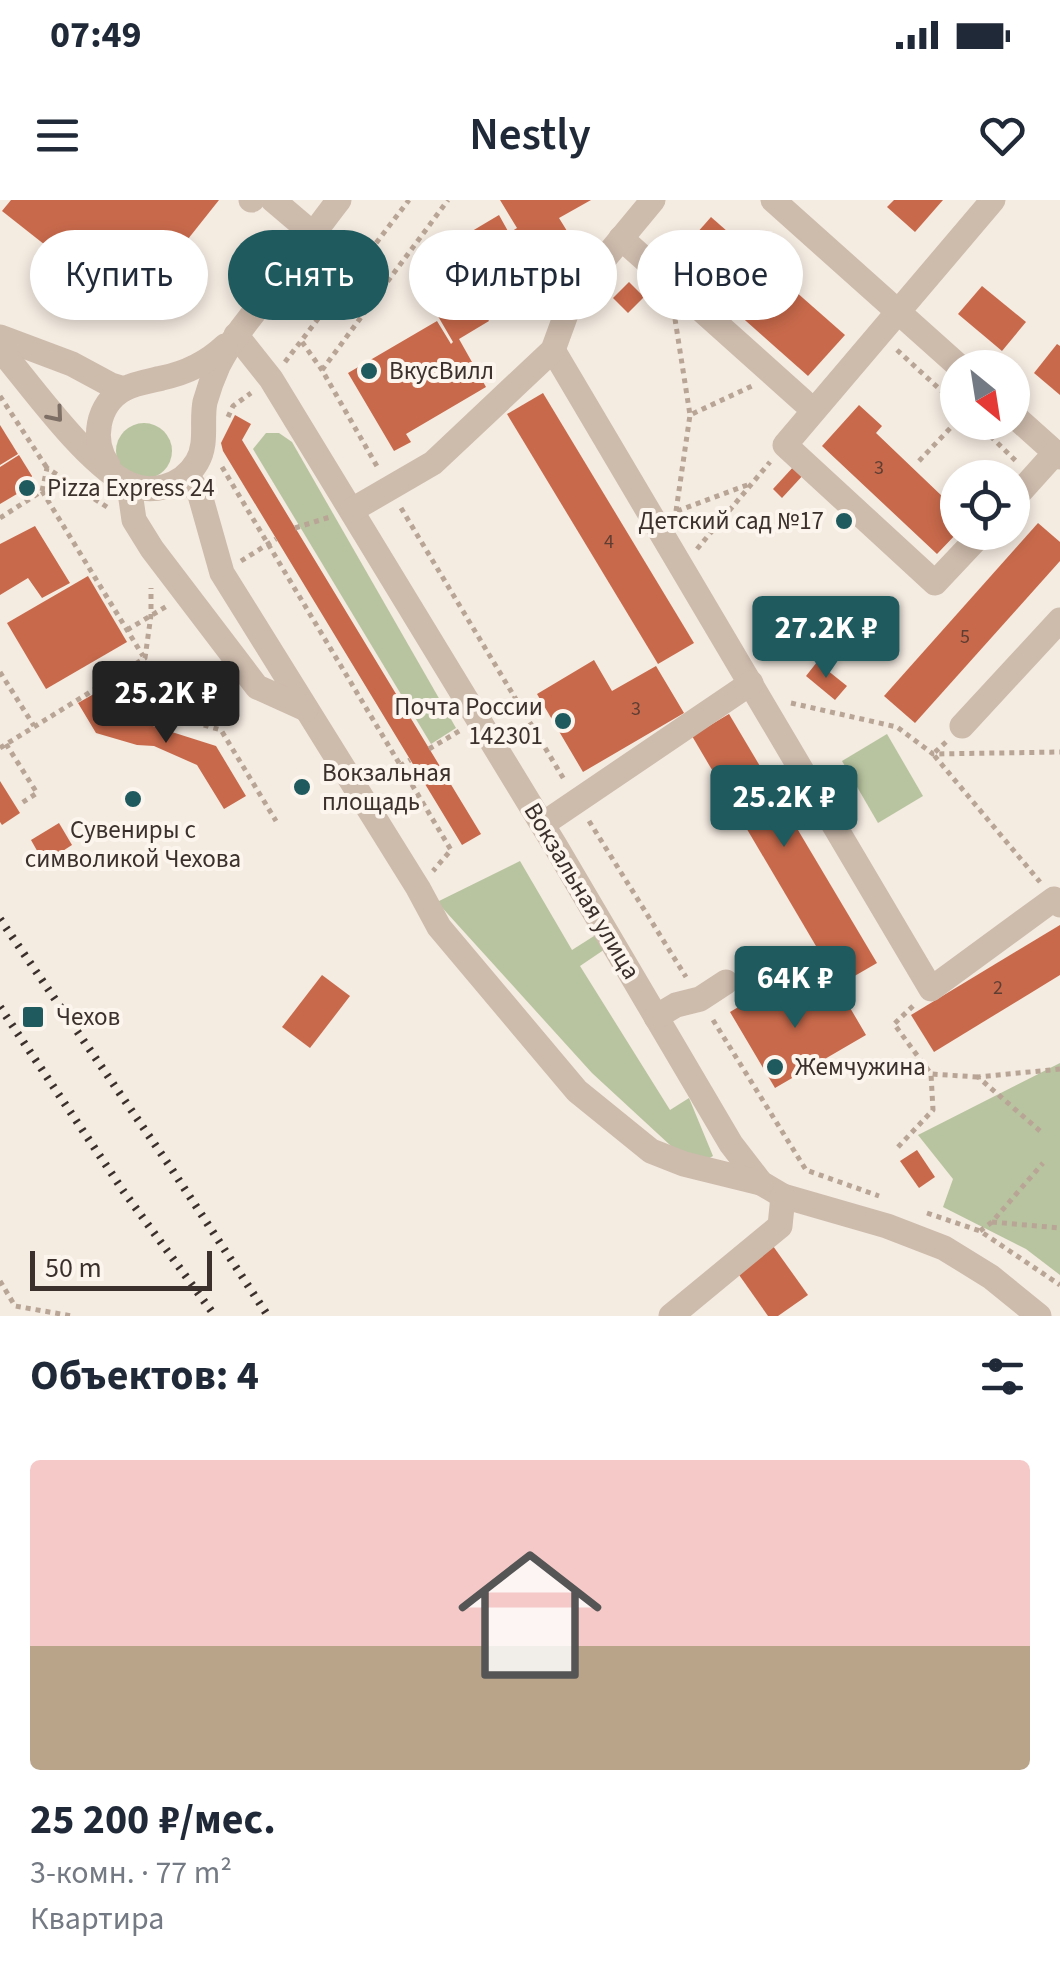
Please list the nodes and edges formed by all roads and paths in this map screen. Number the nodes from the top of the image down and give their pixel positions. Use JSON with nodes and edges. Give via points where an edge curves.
{"nodes":[{"id":1,"x":273,"y":200,"type":"edge"},
{"id":2,"x":339,"y":200,"type":"edge"},
{"id":3,"x":409,"y":200,"type":"edge"},
{"id":4,"x":448,"y":200,"type":"edge"},
{"id":5,"x":653,"y":200,"type":"edge"},
{"id":6,"x":773,"y":200,"type":"edge"},
{"id":7,"x":992,"y":200,"type":"edge"},
{"id":8,"x":308,"y":230,"type":"edge"},
{"id":9,"x":316,"y":230,"type":"edge"},
{"id":10,"x":621,"y":238,"type":"junction"},
{"id":11,"x":637,"y":252,"type":"edge"},
{"id":12,"x":898,"y":310,"type":"junction"},
{"id":13,"x":248,"y":320,"type":"edge"},
{"id":14,"x":676,"y":320,"type":"edge"},
{"id":15,"x":713,"y":320,"type":"edge"},
{"id":16,"x":878,"y":332,"type":"junction"},
{"id":17,"x":236,"y":336,"type":"junction"},
{"id":18,"x":0,"y":337,"type":"edge"},
{"id":19,"x":302,"y":342,"type":"junction"},
{"id":20,"x":0,"y":349,"type":"edge"},
{"id":21,"x":553,"y":350,"type":"junction"},
{"id":22,"x":941,"y":350,"type":"edge"},
{"id":23,"x":322,"y":370,"type":"junction"},
{"id":24,"x":776,"y":376,"type":"junction"},
{"id":25,"x":271,"y":379,"type":"junction"},
{"id":26,"x":135,"y":386,"type":"junction"},
{"id":27,"x":940,"y":389,"type":"edge"},
{"id":28,"x":0,"y":396,"type":"edge"},
{"id":29,"x":803,"y":401,"type":"dead end"},
{"id":30,"x":690,"y":415,"type":"junction"},
{"id":31,"x":215,"y":422,"type":"junction"},
{"id":32,"x":1030,"y":430,"type":"edge"},
{"id":33,"x":940,"y":439,"type":"edge"},
{"id":34,"x":995,"y":440,"type":"edge"},
{"id":35,"x":784,"y":445,"type":"junction"},
{"id":36,"x":1058,"y":455,"type":"edge"},
{"id":37,"x":919,"y":461,"type":"dead end"},
{"id":38,"x":47,"y":468,"type":"junction"},
{"id":39,"x":222,"y":468,"type":"dead end"},
{"id":40,"x":1034,"y":477,"type":"junction"},
{"id":41,"x":123,"y":481,"type":"junction"},
{"id":42,"x":1030,"y":481,"type":"edge"},
{"id":43,"x":753,"y":483,"type":"junction"},
{"id":44,"x":194,"y":485,"type":"junction"},
{"id":45,"x":390,"y":488,"type":"junction"},
{"id":46,"x":42,"y":491,"type":"junction"},
{"id":47,"x":352,"y":510,"type":"junction"},
{"id":48,"x":667,"y":517,"type":"junction"},
{"id":49,"x":0,"y":518,"type":"edge"},
{"id":50,"x":134,"y":520,"type":"junction"},
{"id":51,"x":295,"y":528,"type":"dead end"},
{"id":52,"x":276,"y":539,"type":"dead end"},
{"id":53,"x":268,"y":545,"type":"junction"},
{"id":54,"x":152,"y":550,"type":"junction"},
{"id":55,"x":967,"y":550,"type":"edge"},
{"id":56,"x":682,"y":567,"type":"junction"},
{"id":57,"x":1060,"y":620,"type":"edge"},
{"id":58,"x":145,"y":658,"type":"junction"},
{"id":59,"x":0,"y":672,"type":"edge"},
{"id":60,"x":110,"y":679,"type":"junction"},
{"id":61,"x":755,"y":689,"type":"junction"},
{"id":62,"x":306,"y":709,"type":"junction"},
{"id":63,"x":34,"y":726,"type":"junction"},
{"id":64,"x":962,"y":726,"type":"dead end"},
{"id":65,"x":3,"y":746,"type":"edge"},
{"id":66,"x":1060,"y":752,"type":"edge"},
{"id":67,"x":934,"y":754,"type":"junction"},
{"id":68,"x":410,"y":760,"type":"dead end"},
{"id":69,"x":400,"y":766,"type":"junction"},
{"id":70,"x":577,"y":801,"type":"junction"},
{"id":71,"x":20,"y":804,"type":"dead end"},
{"id":72,"x":276,"y":821,"type":"dead end"},
{"id":73,"x":542,"y":824,"type":"junction"},
{"id":74,"x":418,"y":888,"type":"junction"},
{"id":75,"x":1057,"y":902,"type":"edge"},
{"id":76,"x":726,"y":982,"type":"dead end"},
{"id":77,"x":931,"y":989,"type":"junction"},
{"id":78,"x":700,"y":999,"type":"junction"},
{"id":79,"x":656,"y":1017,"type":"junction"},
{"id":80,"x":1060,"y":1069,"type":"edge"},
{"id":81,"x":931,"y":1074,"type":"junction"},
{"id":82,"x":978,"y":1077,"type":"junction"},
{"id":83,"x":1040,"y":1131,"type":"dead end"},
{"id":84,"x":898,"y":1147,"type":"dead end"},
{"id":85,"x":1043,"y":1163,"type":"dead end"},
{"id":86,"x":772,"y":1189,"type":"junction"},
{"id":87,"x":893,"y":1200,"type":"dead end"},
{"id":88,"x":928,"y":1213,"type":"dead end"},
{"id":89,"x":992,"y":1222,"type":"junction"},
{"id":90,"x":1060,"y":1228,"type":"edge"},
{"id":91,"x":980,"y":1231,"type":"junction"},
{"id":92,"x":0,"y":1281,"type":"edge"},
{"id":93,"x":1060,"y":1285,"type":"edge"},
{"id":94,"x":15,"y":1306,"type":"junction"},
{"id":95,"x":15,"y":1316,"type":"edge"},
{"id":96,"x":72,"y":1316,"type":"edge"},
{"id":97,"x":670,"y":1316,"type":"edge"},
{"id":98,"x":1039,"y":1316,"type":"edge"}],
"edges":[{"from":1,"to":8,"type":"street"},
{"from":2,"to":9,"type":"street"},
{"from":3,"to":19,"type":"path"},
{"from":4,"to":23,"type":"path"},
{"from":5,"to":10,"type":"street"},
{"from":6,"to":12,"type":"street"},
{"from":7,"to":12,"type":"street"},
{"from":10,"to":11,"type":"street"},
{"from":10,"to":21,"type":"street","via":[[572,298]]},
{"from":12,"to":16,"type":"street"},
{"from":12,"to":22,"type":"street"},
{"from":13,"to":17,"type":"street"},
{"from":14,"to":30,"type":"path"},
{"from":15,"to":24,"type":"street"},
{"from":16,"to":27,"type":"path"},
{"from":16,"to":35,"type":"street"},
{"from":17,"to":25,"type":"street","name":"Вокзальная улица"},
{"from":17,"to":26,"type":"street","via":[[210,360]]},
{"from":17,"to":31,"type":"street","via":[[205,404]]},
{"from":18,"to":26,"type":"street","via":[[111,386]]},
{"from":19,"to":23,"type":"path"},
{"from":19,"to":25,"type":"path"},
{"from":20,"to":41,"type":"street","one_way":true,"via":[[82,446]]},
{"from":21,"to":45,"type":"street","via":[[433,464]]},
{"from":21,"to":48,"type":"street"},
{"from":23,"to":45,"type":"path"},
{"from":24,"to":29,"type":"street"},
{"from":24,"to":30,"type":"path"},
{"from":25,"to":31,"type":"path"},
{"from":25,"to":47,"type":"street","name":"Вокзальная улица"},
{"from":26,"to":31,"type":"street","via":[[179,390]]},
{"from":26,"to":41,"type":"street","via":[[110,401],[97,437],[103,458]]},
{"from":28,"to":38,"type":"path"},
{"from":30,"to":48,"type":"path"},
{"from":31,"to":44,"type":"street"},
{"from":32,"to":36,"type":"street"},
{"from":33,"to":37,"type":"path"},
{"from":34,"to":40,"type":"path"},
{"from":35,"to":43,"type":"path"},
{"from":35,"to":55,"type":"street","via":[[936,584]]},
{"from":36,"to":40,"type":"street"},
{"from":38,"to":46,"type":"path"},
{"from":38,"to":50,"type":"path"},
{"from":39,"to":53,"type":"path"},
{"from":40,"to":42,"type":"street"},
{"from":41,"to":44,"type":"street","via":[[152,489]]},
{"from":41,"to":50,"type":"street"},
{"from":43,"to":48,"type":"path"},
{"from":43,"to":56,"type":"path"},
{"from":44,"to":62,"type":"street","via":[[222,573]]},
{"from":45,"to":47,"type":"street"},
{"from":45,"to":70,"type":"path"},
{"from":46,"to":49,"type":"path"},
{"from":46,"to":58,"type":"path"},
{"from":47,"to":51,"type":"path"},
{"from":47,"to":73,"type":"street","name":"Вокзальная улица"},
{"from":48,"to":56,"type":"street"},
{"from":50,"to":54,"type":"street"},
{"from":52,"to":53,"type":"path"},
{"from":53,"to":69,"type":"path"},
{"from":54,"to":58,"type":"path"},
{"from":54,"to":62,"type":"street","via":[[257,687]]},
{"from":56,"to":61,"type":"street"},
{"from":57,"to":64,"type":"street"},
{"from":58,"to":60,"type":"path"},
{"from":59,"to":63,"type":"path"},
{"from":60,"to":63,"type":"path"},
{"from":60,"to":72,"type":"path","via":[[124,702],[221,730]]},
{"from":61,"to":67,"type":"path","via":[[897,727]]},
{"from":61,"to":70,"type":"street"},
{"from":61,"to":77,"type":"street"},
{"from":62,"to":74,"type":"street"},
{"from":63,"to":65,"type":"path"},
{"from":65,"to":71,"type":"path","via":[[37,794]]},
{"from":66,"to":67,"type":"path"},
{"from":67,"to":75,"type":"path"},
{"from":68,"to":69,"type":"path"},
{"from":69,"to":74,"type":"path","via":[[452,850]]},
{"from":70,"to":73,"type":"street"},
{"from":70,"to":78,"type":"path"},
{"from":73,"to":79,"type":"street","name":"Вокзальная улица"},
{"from":74,"to":86,"type":"street","via":[[439,927],[577,1091],[651,1151]]},
{"from":75,"to":77,"type":"street"},
{"from":76,"to":78,"type":"street"},
{"from":77,"to":81,"type":"path","via":[[894,1024]]},
{"from":78,"to":79,"type":"street"},
{"from":78,"to":87,"type":"path","via":[[806,1170]]},
{"from":79,"to":86,"type":"street","name":"Вокзальная улица","via":[[730,1144]]},
{"from":80,"to":82,"type":"path"},
{"from":81,"to":82,"type":"path"},
{"from":81,"to":84,"type":"path","via":[[933,1110]]},
{"from":82,"to":83,"type":"path"},
{"from":85,"to":89,"type":"path"},
{"from":86,"to":97,"type":"street","via":[[780,1226]]},
{"from":86,"to":98,"type":"street","via":[[944,1248]]},
{"from":88,"to":91,"type":"path"},
{"from":89,"to":90,"type":"path"},
{"from":89,"to":91,"type":"path"},
{"from":91,"to":93,"type":"path"},
{"from":92,"to":94,"type":"path"},
{"from":94,"to":95,"type":"path"},
{"from":94,"to":96,"type":"path"}]}
